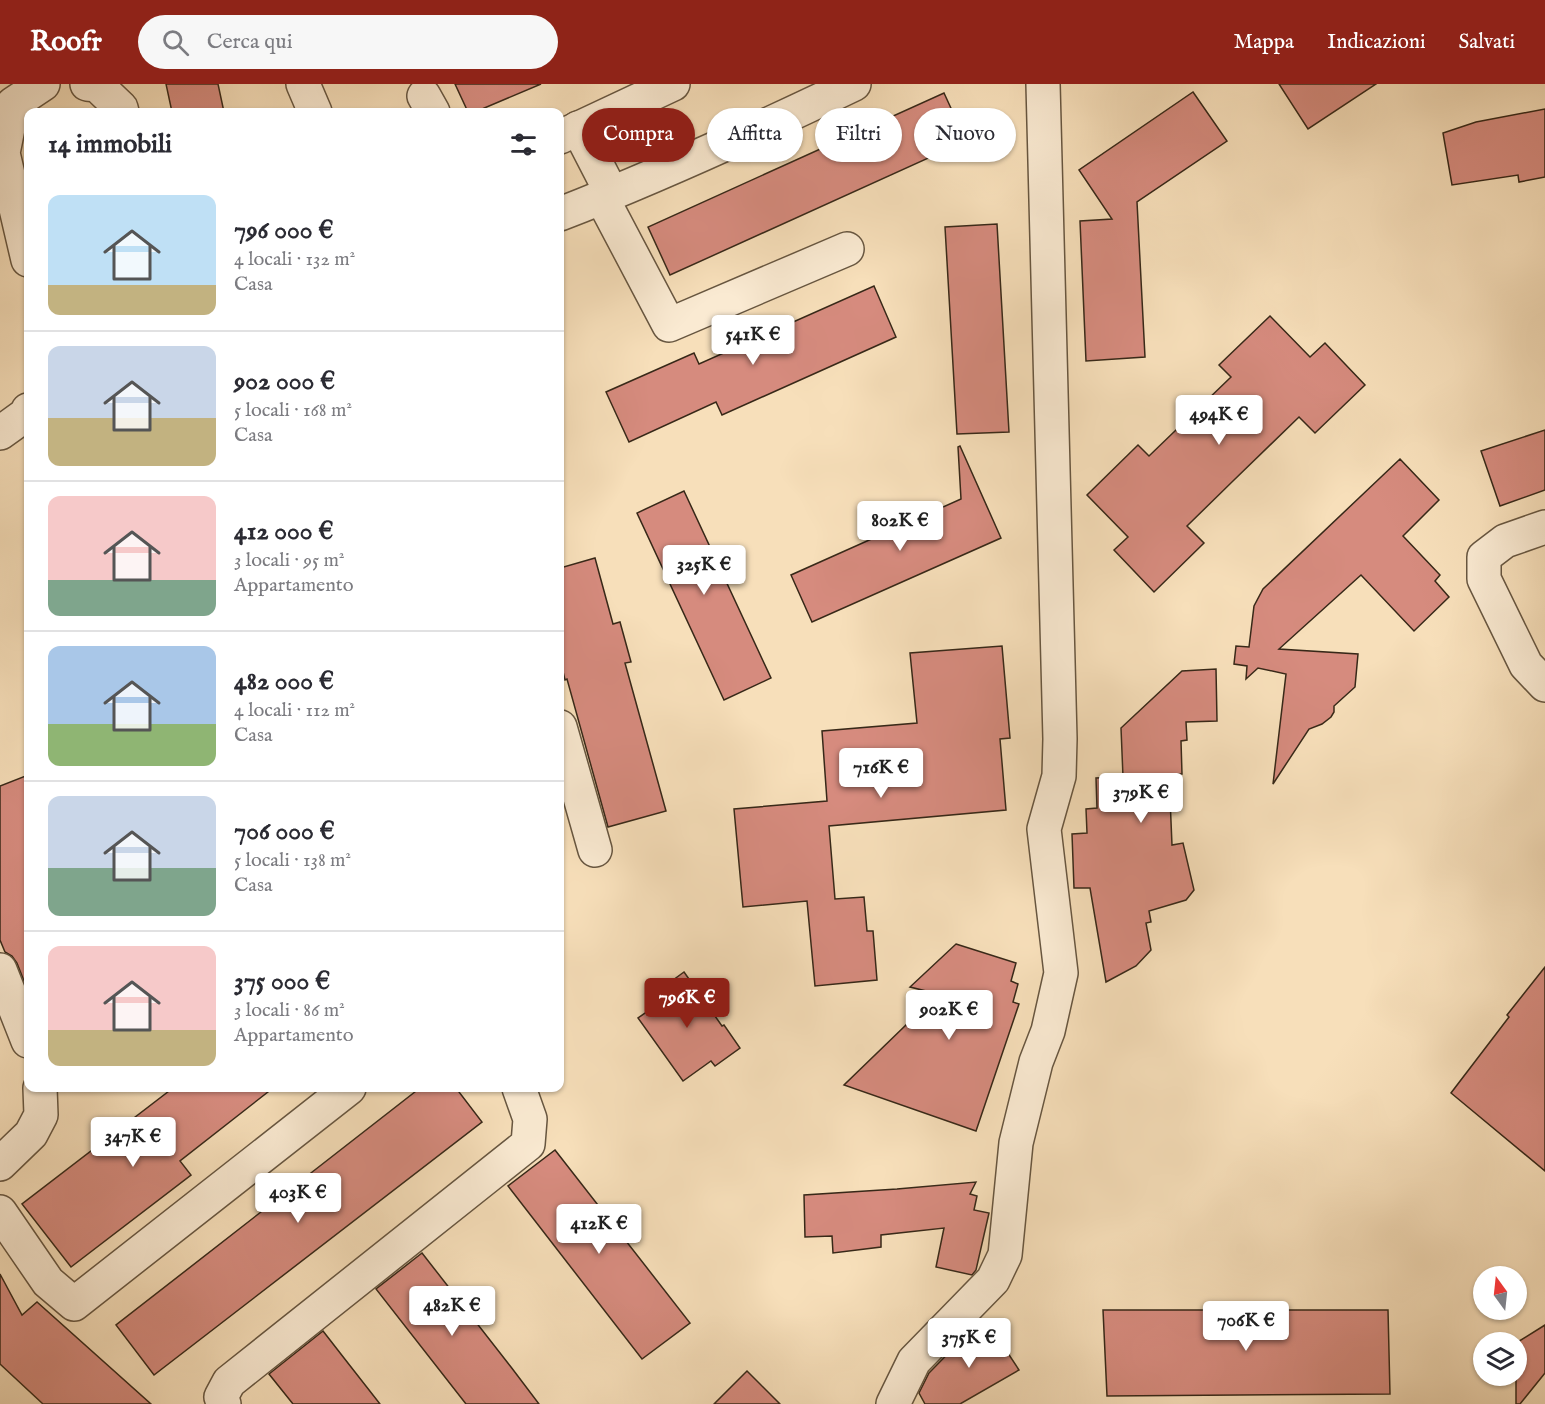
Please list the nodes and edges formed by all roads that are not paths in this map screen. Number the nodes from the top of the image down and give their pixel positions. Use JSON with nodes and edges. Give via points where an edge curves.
{"nodes":[{"id":1,"x":43,"y":84,"type":"edge"},
{"id":2,"x":87,"y":84,"type":"edge"},
{"id":3,"x":303,"y":84,"type":"edge"},
{"id":4,"x":673,"y":84,"type":"edge"},
{"id":5,"x":855,"y":84,"type":"edge"},
{"id":6,"x":1043,"y":84,"type":"edge"},
{"id":7,"x":121,"y":108,"type":"edge"},
{"id":8,"x":313,"y":108,"type":"edge"},
{"id":9,"x":569,"y":133,"type":"edge"},
{"id":10,"x":607,"y":196,"type":"junction"},
{"id":11,"x":564,"y":212,"type":"edge"},
{"id":12,"x":24,"y":243,"type":"edge"},
{"id":13,"x":848,"y":249,"type":"dead end"},
{"id":14,"x":24,"y":415,"type":"edge"},
{"id":15,"x":0,"y":433,"type":"edge"},
{"id":16,"x":1545,"y":527,"type":"edge"},
{"id":17,"x":1545,"y":685,"type":"edge"},
{"id":18,"x":564,"y":742,"type":"edge"},
{"id":19,"x":595,"y":850,"type":"dead end"},
{"id":20,"x":0,"y":970,"type":"edge"},
{"id":21,"x":24,"y":1031,"type":"edge"},
{"id":22,"x":40,"y":1092,"type":"edge"},
{"id":23,"x":344,"y":1092,"type":"edge"},
{"id":24,"x":520,"y":1092,"type":"edge"},
{"id":25,"x":0,"y":1164,"type":"edge"},
{"id":26,"x":0,"y":1212,"type":"edge"},
{"id":27,"x":224,"y":1404,"type":"edge"},
{"id":28,"x":893,"y":1404,"type":"edge"}],
"edges":[{"from":1,"to":12,"type":"street","via":[[13,104],[3,153]]},
{"from":2,"to":7,"type":"street","via":[[97,86]]},
{"from":3,"to":8,"type":"street"},
{"from":4,"to":9,"type":"street"},
{"from":5,"to":10,"type":"street"},
{"from":6,"to":28,"type":"street","via":[[1060,740],[1059,776],[1044,829],[1061,973],[1016,1143],[1005,1255],[993,1280],[914,1361]]},
{"from":9,"to":10,"type":"street"},
{"from":10,"to":11,"type":"street"},
{"from":10,"to":13,"type":"street","via":[[669,325]]},
{"from":14,"to":15,"type":"street"},
{"from":16,"to":17,"type":"street","via":[[1505,541],[1484,557],[1484,579],[1526,666]]},
{"from":18,"to":19,"type":"street"},
{"from":20,"to":21,"type":"street"},
{"from":22,"to":25,"type":"street","via":[[41,1115],[31,1134]]},
{"from":23,"to":26,"type":"street","via":[[74,1304],[48,1282]]},
{"from":24,"to":27,"type":"street","via":[[530,1119],[528,1144],[229,1382],[221,1396]]}]}
